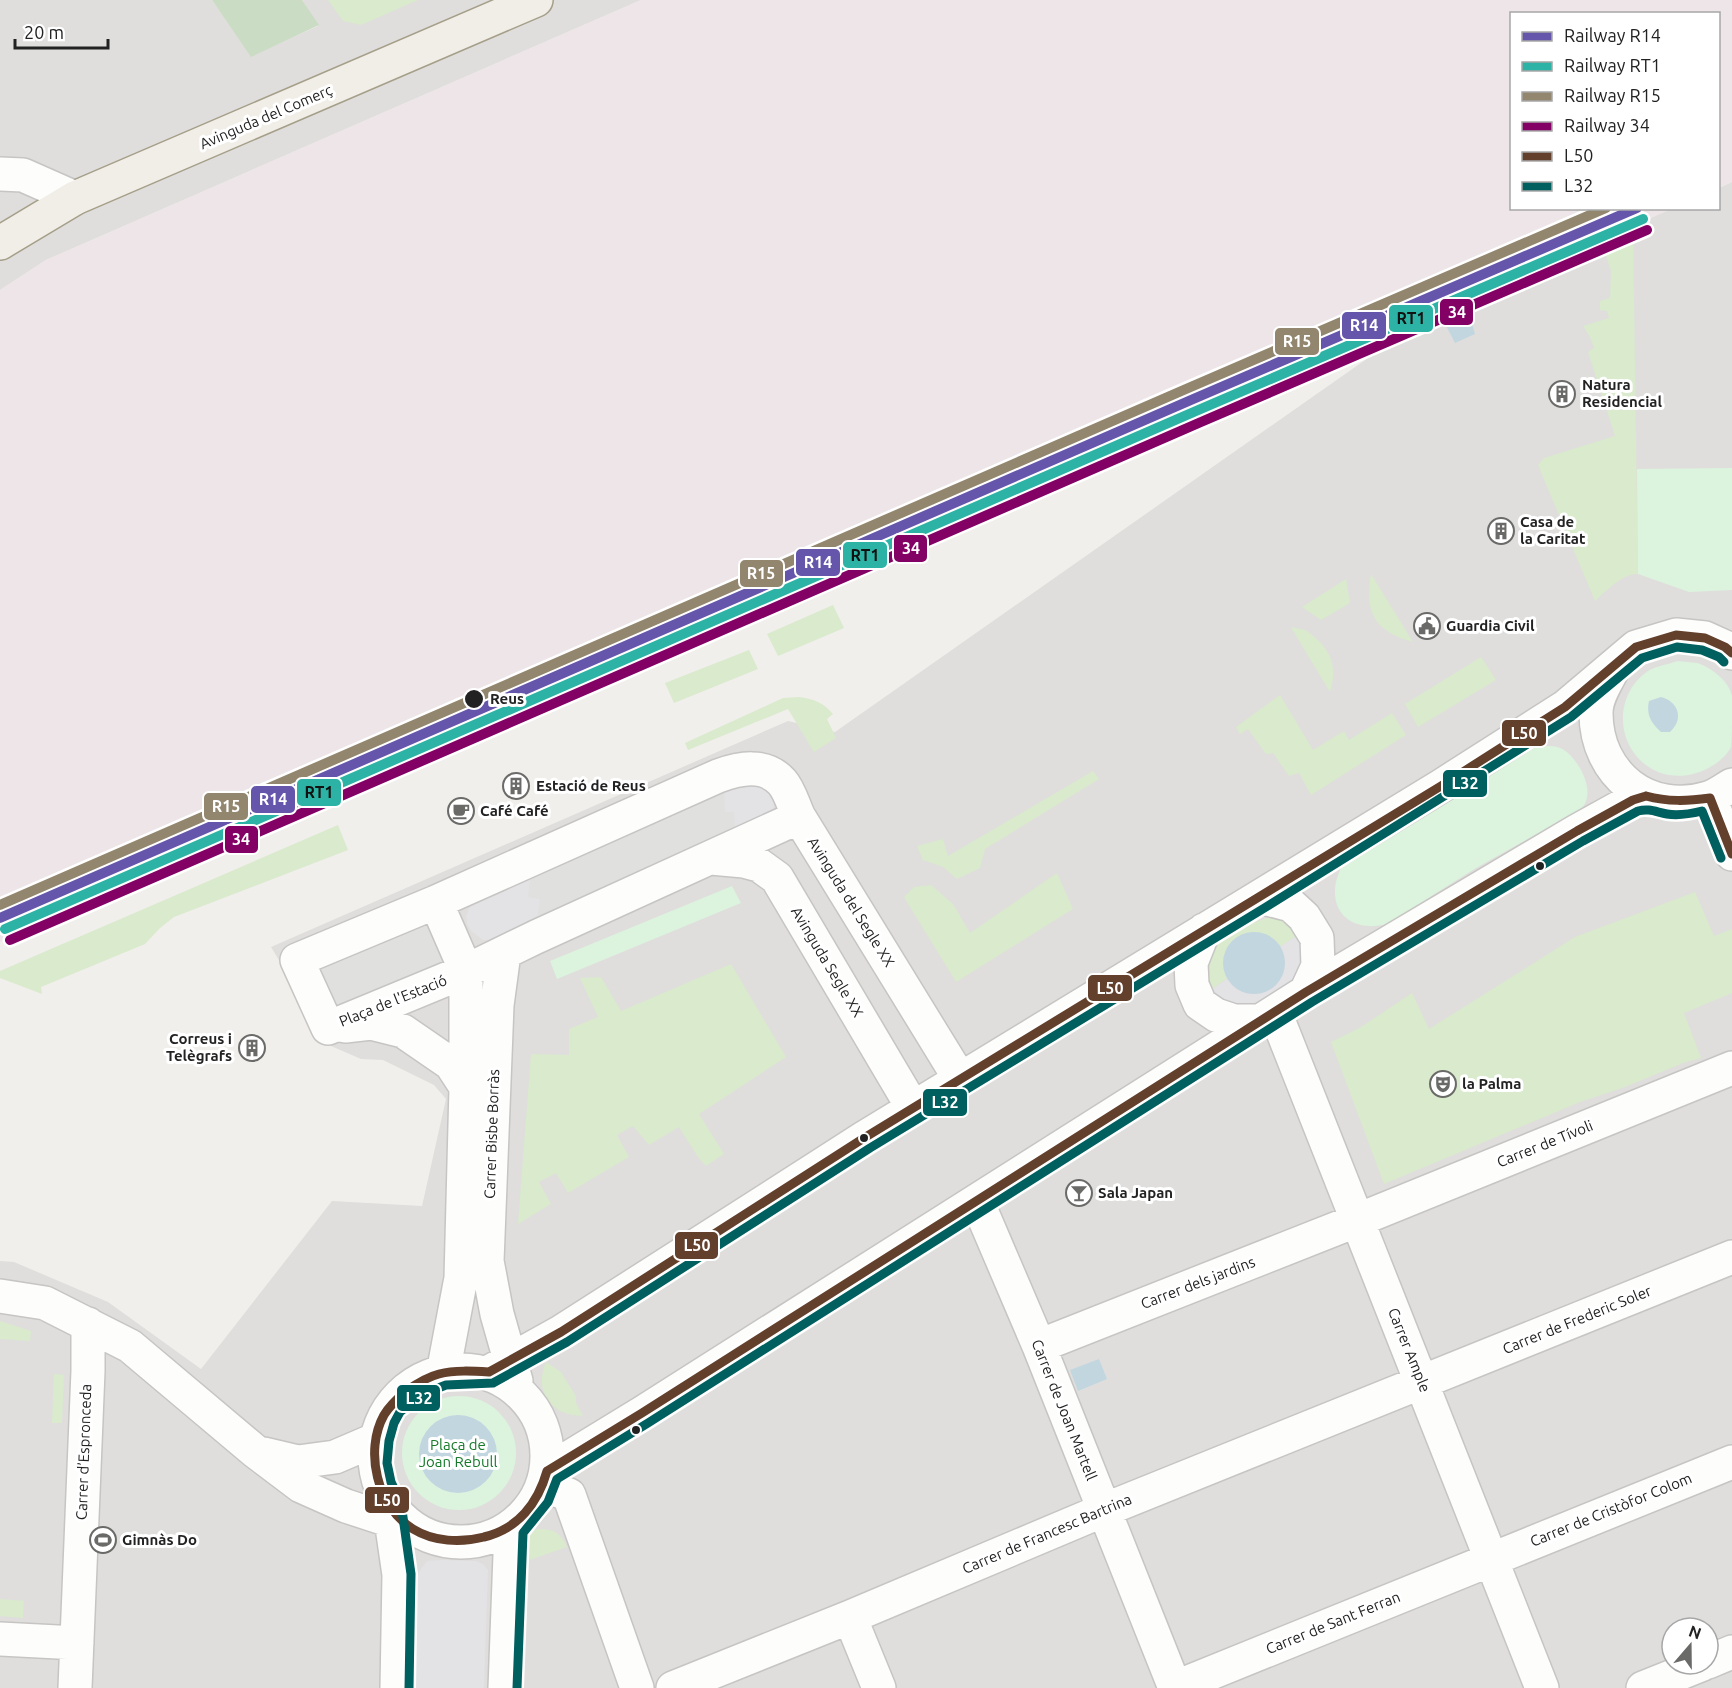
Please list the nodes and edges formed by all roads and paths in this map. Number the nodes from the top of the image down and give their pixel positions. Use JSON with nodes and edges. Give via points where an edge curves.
{"nodes":[{"id":1,"x":536,"y":0,"type":"edge"},
{"id":2,"x":0,"y":174,"type":"edge"},
{"id":3,"x":75,"y":198,"type":"junction"},
{"id":4,"x":0,"y":243,"type":"edge"},
{"id":5,"x":1732,"y":653,"type":"edge"},
{"id":6,"x":1614,"y":667,"type":"junction"},
{"id":7,"x":718,"y":776,"type":"joint"},
{"id":8,"x":1721,"y":791,"type":"edge"},
{"id":9,"x":1646,"y":796,"type":"junction"},
{"id":10,"x":800,"y":818,"type":"junction"},
{"id":11,"x":1732,"y":854,"type":"edge"},
{"id":12,"x":711,"y":858,"type":"junction"},
{"id":13,"x":1260,"y":897,"type":"junction"},
{"id":14,"x":436,"y":902,"type":"junction"},
{"id":15,"x":1204,"y":930,"type":"junction"},
{"id":16,"x":504,"y":953,"type":"junction"},
{"id":17,"x":466,"y":971,"type":"junction"},
{"id":18,"x":1306,"y":992,"type":"junction"},
{"id":19,"x":1268,"y":1016,"type":"junction"},
{"id":20,"x":328,"y":1028,"type":"junction"},
{"id":21,"x":1732,"y":1068,"type":"edge"},
{"id":22,"x":960,"y":1079,"type":"junction"},
{"id":23,"x":466,"y":1087,"type":"junction"},
{"id":24,"x":913,"y":1108,"type":"junction"},
{"id":25,"x":977,"y":1201,"type":"junction"},
{"id":26,"x":1358,"y":1220,"type":"junction"},
{"id":27,"x":1732,"y":1257,"type":"edge"},
{"id":28,"x":0,"y":1296,"type":"edge"},
{"id":29,"x":497,"y":1314,"type":"junction"},
{"id":30,"x":88,"y":1324,"type":"junction"},
{"id":31,"x":561,"y":1332,"type":"junction"},
{"id":32,"x":1038,"y":1346,"type":"junction"},
{"id":33,"x":443,"y":1372,"type":"junction"},
{"id":34,"x":506,"y":1375,"type":"junction"},
{"id":35,"x":1423,"y":1382,"type":"junction"},
{"id":36,"x":377,"y":1439,"type":"junction"},
{"id":37,"x":256,"y":1452,"type":"junction"},
{"id":38,"x":1732,"y":1462,"type":"edge"},
{"id":39,"x":546,"y":1478,"type":"junction"},
{"id":40,"x":1104,"y":1510,"type":"junction"},
{"id":41,"x":397,"y":1518,"type":"junction"},
{"id":42,"x":511,"y":1528,"type":"junction"},
{"id":43,"x":1491,"y":1559,"type":"junction"},
{"id":44,"x":850,"y":1617,"type":"junction"},
{"id":45,"x":0,"y":1639,"type":"edge"},
{"id":46,"x":76,"y":1642,"type":"junction"},
{"id":47,"x":1672,"y":1676,"type":"edge"},
{"id":48,"x":75,"y":1688,"type":"edge"},
{"id":49,"x":397,"y":1688,"type":"edge"},
{"id":50,"x":505,"y":1688,"type":"edge"},
{"id":51,"x":637,"y":1688,"type":"edge"},
{"id":52,"x":673,"y":1688,"type":"edge"},
{"id":53,"x":879,"y":1688,"type":"edge"},
{"id":54,"x":1175,"y":1688,"type":"edge"},
{"id":55,"x":1542,"y":1688,"type":"edge"},
{"id":56,"x":1643,"y":1688,"type":"edge"}],
"edges":[{"from":1,"to":3,"type":"main road","name":"Avinguda del Comerç"},
{"from":2,"to":3,"type":"street","via":[[23,175]]},
{"from":3,"to":4,"type":"main road","name":"Avinguda del Comerç"},
{"from":5,"to":6,"type":"street","via":[[1705,638],[1676,634],[1636,647]]},
{"from":6,"to":9,"type":"street","via":[[1600,692],[1596,712],[1599,741],[1612,768],[1629,786]]},
{"from":6,"to":13,"type":"street","via":[[1565,707]]},
{"from":7,"to":10,"type":"street","name":"Avinguda del Segle XX","via":[[747,768],[773,775],[783,783]]},
{"from":7,"to":14,"type":"street","name":"Plaça de l'Estació"},
{"from":8,"to":9,"type":"street","via":[[1681,803]]},
{"from":8,"to":11,"type":"street"},
{"from":9,"to":18,"type":"street","via":[[1577,831]]},
{"from":10,"to":12,"type":"street","name":"Plaça de l'Estació"},
{"from":10,"to":22,"type":"street","name":"Avinguda del Segle XX"},
{"from":12,"to":16,"type":"street","name":"Plaça de l'Estació"},
{"from":12,"to":24,"type":"street","name":"Avinguda Segle XX","via":[[759,865],[777,878]]},
{"from":13,"to":15,"type":"street"},
{"from":13,"to":18,"type":"street","via":[[1291,905],[1317,938],[1318,966]]},
{"from":14,"to":17,"type":"street","name":"Plaça de l'Estació"},
{"from":14,"to":20,"type":"street","name":"Plaça de l'Estació","via":[[297,960]]},
{"from":15,"to":19,"type":"street","via":[[1191,963],[1192,985],[1200,1004],[1234,1021]]},
{"from":15,"to":22,"type":"street"},
{"from":16,"to":17,"type":"street","name":"Plaça de l'Estació"},
{"from":16,"to":29,"type":"street","name":"Carrer Bisbe Borràs","via":[[497,1005],[487,1261]]},
{"from":17,"to":20,"type":"street","name":"Plaça de l'Estació"},
{"from":17,"to":23,"type":"street","name":"Carrer Bisbe Borràs"},
{"from":18,"to":19,"type":"street"},
{"from":19,"to":25,"type":"street"},
{"from":19,"to":26,"type":"street","name":"Carrer Ample"},
{"from":20,"to":23,"type":"street","name":"Carrer Bisbe Borràs","via":[[371,1023],[403,1031],[451,1064]]},
{"from":21,"to":26,"type":"street","name":"Carrer de Tívoli"},
{"from":22,"to":24,"type":"street"},
{"from":23,"to":33,"type":"street","name":"Carrer Bisbe Borràs","via":[[461,1278]]},
{"from":24,"to":31,"type":"street"},
{"from":25,"to":32,"type":"street","name":"Carrer de Joan Martell"},
{"from":25,"to":39,"type":"street"},
{"from":26,"to":32,"type":"street","name":"Carrer dels jardins"},
{"from":26,"to":35,"type":"street","name":"Carrer Ample"},
{"from":27,"to":35,"type":"street","name":"Carrer de Frederic Soler"},
{"from":28,"to":30,"type":"street","via":[[45,1303]]},
{"from":29,"to":31,"type":"street"},
{"from":29,"to":34,"type":"street","name":"Carrer Bisbe Borràs"},
{"from":30,"to":37,"type":"street","via":[[130,1346]]},
{"from":30,"to":46,"type":"street","name":"Carrer d’Espronceda"},
{"from":31,"to":34,"type":"street"},
{"from":32,"to":40,"type":"street","name":"Carrer de Joan Martell"},
{"from":33,"to":34,"type":"street"},
{"from":33,"to":36,"type":"street","via":[[422,1381],[391,1404],[382,1418]]},
{"from":34,"to":39,"type":"street","via":[[529,1404],[543,1433]]},
{"from":35,"to":40,"type":"street","name":"Carrer de Francesc Bartrina"},
{"from":35,"to":43,"type":"street","name":"Carrer Ample"},
{"from":36,"to":37,"type":"street","via":[[335,1457],[298,1462]]},
{"from":36,"to":41,"type":"street","via":[[375,1464],[380,1486]]},
{"from":37,"to":41,"type":"street","via":[[301,1486],[346,1506]]},
{"from":38,"to":43,"type":"street","name":"Carrer de Cristòfor Colom"},
{"from":39,"to":42,"type":"street","via":[[534,1503]]},
{"from":39,"to":51,"type":"street","via":[[569,1495]]},
{"from":40,"to":44,"type":"street","name":"Carrer de Francesc Bartrina"},
{"from":40,"to":54,"type":"street","name":"Carrer de Joan Martell"},
{"from":41,"to":42,"type":"street","via":[[423,1534],[446,1540],[494,1536]]},
{"from":41,"to":49,"type":"street"},
{"from":42,"to":50,"type":"street"},
{"from":43,"to":54,"type":"street","name":"Carrer de Sant Ferran"},
{"from":43,"to":55,"type":"street","name":"Carrer Ample"},
{"from":44,"to":52,"type":"street","name":"Carrer de Francesc Bartrina"},
{"from":44,"to":53,"type":"street"},
{"from":45,"to":46,"type":"street"},
{"from":46,"to":48,"type":"street","name":"Carrer d’Espronceda"},
{"from":47,"to":56,"type":"street"}]}
